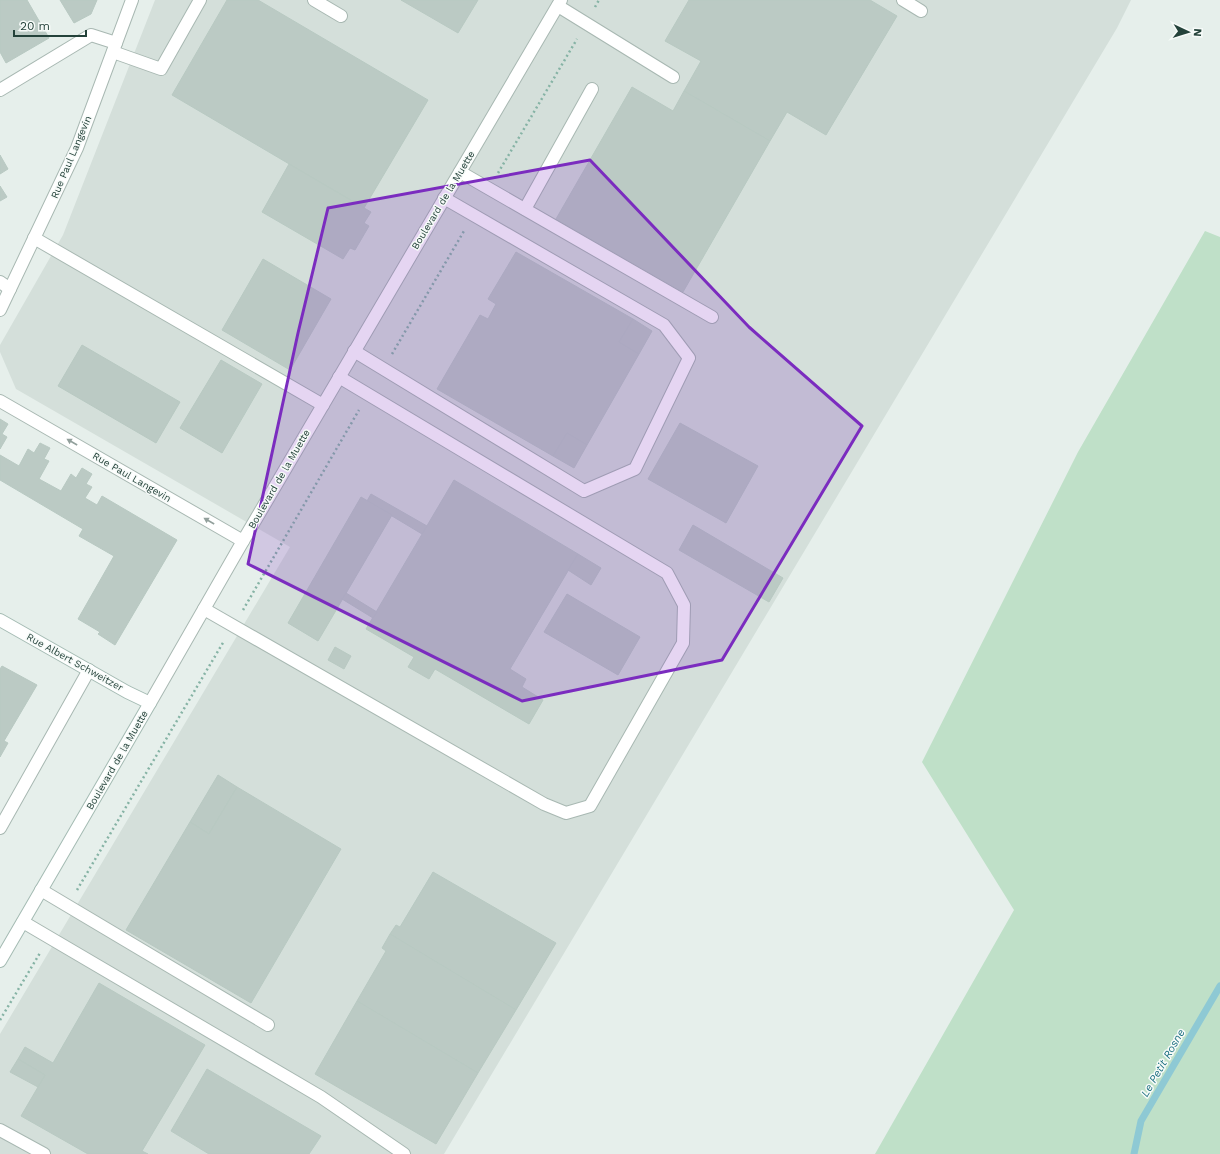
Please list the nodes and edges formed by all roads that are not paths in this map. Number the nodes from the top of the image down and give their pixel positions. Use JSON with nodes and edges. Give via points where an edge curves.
{"nodes":[{"id":1,"x":132,"y":0,"type":"edge"},
{"id":2,"x":200,"y":0,"type":"edge"},
{"id":3,"x":314,"y":0,"type":"edge"},
{"id":4,"x":903,"y":0,"type":"edge"},
{"id":5,"x":559,"y":3,"type":"edge"},
{"id":6,"x":921,"y":11,"type":"dead end"},
{"id":7,"x":341,"y":16,"type":"dead end"},
{"id":8,"x":115,"y":47,"type":"junction"},
{"id":9,"x":672,"y":77,"type":"dead end"},
{"id":10,"x":592,"y":89,"type":"dead end"},
{"id":11,"x":0,"y":90,"type":"edge"},
{"id":12,"x":460,"y":172,"type":"junction"},
{"id":13,"x":444,"y":198,"type":"junction"},
{"id":14,"x":524,"y":209,"type":"junction"},
{"id":15,"x":34,"y":238,"type":"junction"},
{"id":16,"x":5,"y":285,"type":"edge"},
{"id":17,"x":0,"y":310,"type":"edge"},
{"id":18,"x":712,"y":317,"type":"dead end"},
{"id":19,"x":354,"y":351,"type":"junction"},
{"id":20,"x":339,"y":377,"type":"junction"},
{"id":21,"x":0,"y":401,"type":"edge"},
{"id":22,"x":323,"y":405,"type":"junction"},
{"id":23,"x":243,"y":541,"type":"junction"},
{"id":24,"x":204,"y":609,"type":"junction"},
{"id":25,"x":0,"y":620,"type":"edge"},
{"id":26,"x":89,"y":670,"type":"junction"},
{"id":27,"x":150,"y":703,"type":"junction"},
{"id":28,"x":0,"y":828,"type":"edge"},
{"id":29,"x":41,"y":890,"type":"junction"},
{"id":30,"x":23,"y":922,"type":"junction"},
{"id":31,"x":0,"y":961,"type":"edge"},
{"id":32,"x":268,"y":1025,"type":"dead end"},
{"id":33,"x":0,"y":1130,"type":"edge"},
{"id":34,"x":44,"y":1154,"type":"edge"},
{"id":35,"x":404,"y":1154,"type":"edge"}],
"edges":[{"from":1,"to":8,"type":"street","name":"Rue Paul Langevin"},
{"from":2,"to":8,"type":"street","via":[[161,69]]},
{"from":3,"to":7,"type":"street"},
{"from":4,"to":6,"type":"street"},
{"from":5,"to":9,"type":"street","via":[[586,24]]},
{"from":5,"to":12,"type":"street","name":"Boulevard de la Muette"},
{"from":8,"to":11,"type":"street","via":[[91,35]]},
{"from":8,"to":15,"type":"street","name":"Rue Paul Langevin","via":[[77,148]]},
{"from":10,"to":14,"type":"street"},
{"from":12,"to":13,"type":"street","name":"Boulevard de la Muette"},
{"from":12,"to":14,"type":"street"},
{"from":13,"to":19,"type":"street","name":"Boulevard de la Muette"},
{"from":13,"to":19,"type":"street","via":[[664,325],[688,358],[635,469],[584,490]]},
{"from":14,"to":18,"type":"street"},
{"from":15,"to":16,"type":"street","name":"Rue Paul Langevin"},
{"from":15,"to":22,"type":"street"},
{"from":16,"to":17,"type":"street","name":"Rue Paul Langevin"},
{"from":19,"to":20,"type":"street","name":"Boulevard de la Muette"},
{"from":20,"to":22,"type":"street","name":"Boulevard de la Muette"},
{"from":20,"to":24,"type":"street","via":[[668,573],[684,605],[683,643],[590,806],[566,813],[544,804]]},
{"from":23,"to":21,"type":"street","name":"Rue Paul Langevin","one_way":true},
{"from":22,"to":23,"type":"street","name":"Boulevard de la Muette"},
{"from":23,"to":24,"type":"street","name":"Boulevard de la Muette"},
{"from":24,"to":27,"type":"street","name":"Boulevard de la Muette"},
{"from":25,"to":26,"type":"street","name":"Rue Albert Schweitzer"},
{"from":26,"to":27,"type":"street","name":"Rue Albert Schweitzer"},
{"from":26,"to":28,"type":"street"},
{"from":27,"to":29,"type":"street","name":"Boulevard de la Muette"},
{"from":29,"to":30,"type":"street","name":"Boulevard de la Muette"},
{"from":29,"to":32,"type":"street"},
{"from":30,"to":31,"type":"street","name":"Boulevard de la Muette"},
{"from":30,"to":35,"type":"street","via":[[321,1097]]},
{"from":33,"to":34,"type":"street"}]}
